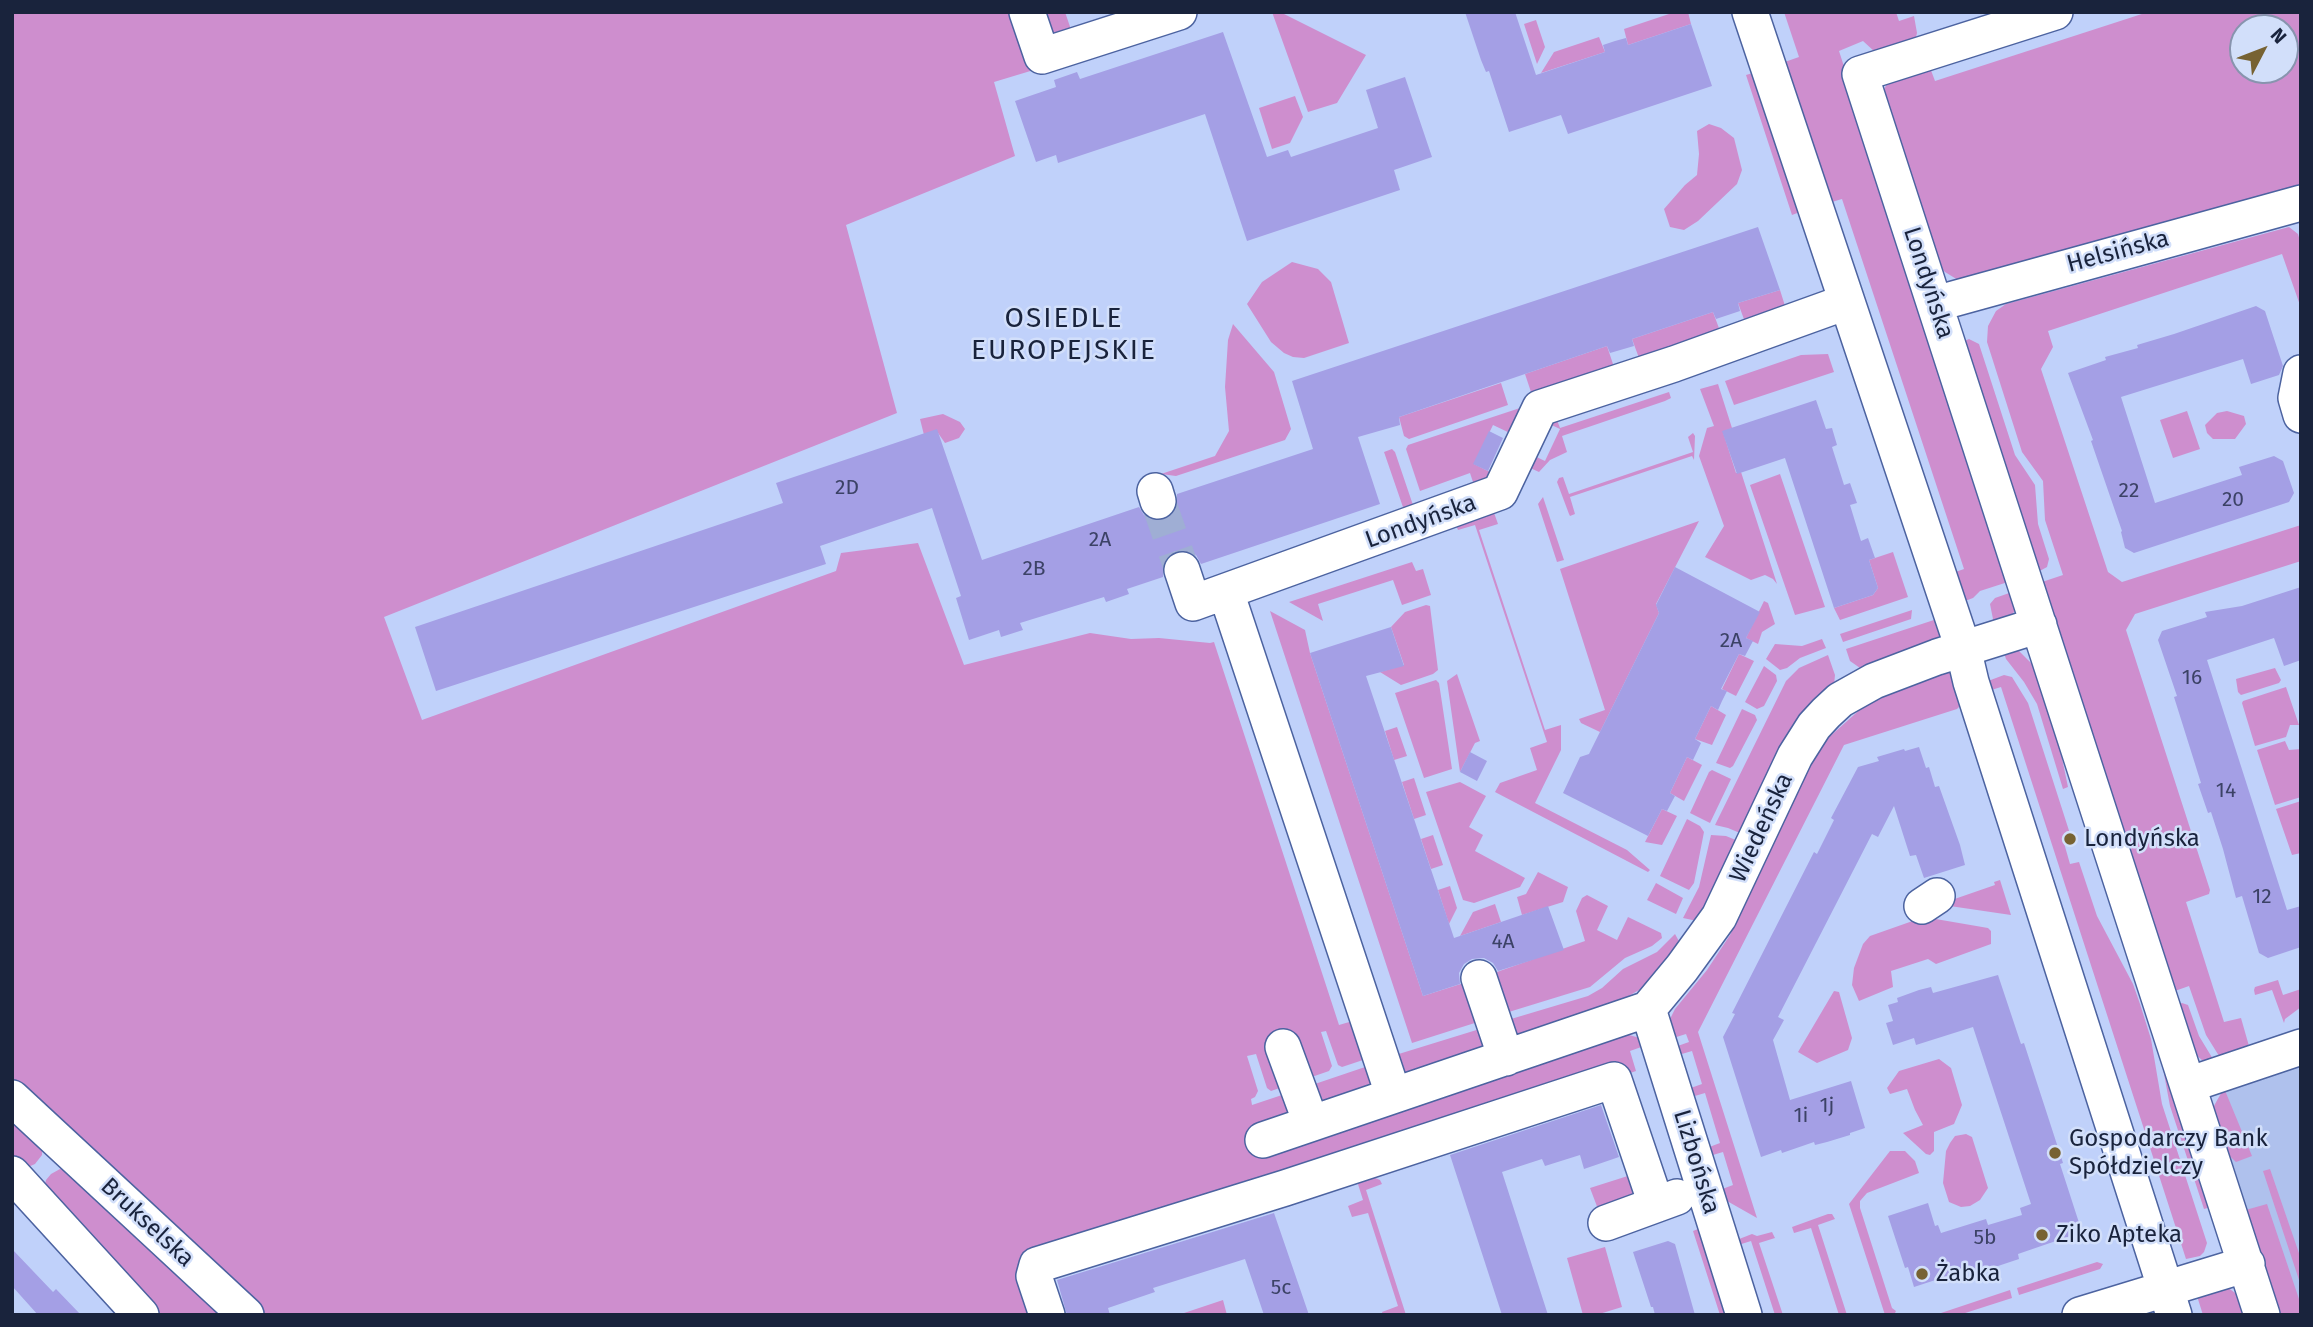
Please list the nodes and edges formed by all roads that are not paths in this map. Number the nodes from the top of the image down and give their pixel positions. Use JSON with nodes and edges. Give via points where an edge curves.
{"nodes":[{"id":1,"x":1027,"y":12,"type":"edge"},
{"id":2,"x":1179,"y":12,"type":"edge"},
{"id":3,"x":1750,"y":12,"type":"edge"},
{"id":4,"x":2054,"y":12,"type":"edge"},
{"id":5,"x":2301,"y":203,"type":"edge"},
{"id":6,"x":1846,"y":302,"type":"junction"},
{"id":7,"x":1935,"y":304,"type":"junction"},
{"id":8,"x":2301,"y":373,"type":"edge"},
{"id":9,"x":2301,"y":415,"type":"edge"},
{"id":10,"x":1188,"y":587,"type":"dead end"},
{"id":11,"x":1226,"y":592,"type":"junction"},
{"id":12,"x":2039,"y":625,"type":"junction"},
{"id":13,"x":1963,"y":648,"type":"junction"},
{"id":14,"x":1479,"y":978,"type":"dead end"},
{"id":15,"x":1648,"y":1009,"type":"junction"},
{"id":16,"x":1283,"y":1047,"type":"dead end"},
{"id":17,"x":2301,"y":1047,"type":"edge"},
{"id":18,"x":1506,"y":1058,"type":"junction"},
{"id":19,"x":2188,"y":1085,"type":"junction"},
{"id":20,"x":1393,"y":1094,"type":"junction"},
{"id":21,"x":12,"y":1098,"type":"edge"},
{"id":22,"x":1311,"y":1123,"type":"junction"},
{"id":23,"x":1263,"y":1140,"type":"dead end"},
{"id":24,"x":63,"y":1145,"type":"junction"},
{"id":25,"x":17,"y":1180,"type":"edge"},
{"id":26,"x":1704,"y":1188,"type":"junction"},
{"id":27,"x":1656,"y":1204,"type":"junction"},
{"id":28,"x":1606,"y":1223,"type":"dead end"},
{"id":29,"x":2247,"y":1264,"type":"junction"},
{"id":30,"x":2171,"y":1301,"type":"edge"},
{"id":31,"x":232,"y":1310,"type":"edge"},
{"id":32,"x":141,"y":1315,"type":"edge"},
{"id":33,"x":1047,"y":1315,"type":"edge"},
{"id":34,"x":1744,"y":1315,"type":"edge"},
{"id":35,"x":2080,"y":1315,"type":"edge"},
{"id":36,"x":2263,"y":1315,"type":"edge"}],
"edges":[{"from":1,"to":2,"type":"street","via":[[1042,56]]},
{"from":3,"to":6,"type":"street"},
{"from":4,"to":7,"type":"street","name":"Londyńska","via":[[1860,74]]},
{"from":5,"to":7,"type":"street","name":"Helsińska"},
{"from":6,"to":11,"type":"street","name":"Londyńska","via":[[1540,408],[1500,492]]},
{"from":6,"to":13,"type":"street"},
{"from":7,"to":12,"type":"street","name":"Londyńska"},
{"from":8,"to":9,"type":"street","via":[[2296,398]]},
{"from":10,"to":11,"type":"street"},
{"from":11,"to":20,"type":"street"},
{"from":12,"to":13,"type":"street","name":"Wiedeńska"},
{"from":12,"to":19,"type":"street","name":"Londyńska"},
{"from":13,"to":15,"type":"street","name":"Wiedeńska","via":[[1856,690],[1814,726],[1719,917]]},
{"from":13,"to":30,"type":"street","via":[[1970,682]]},
{"from":14,"to":18,"type":"street"},
{"from":15,"to":18,"type":"street"},
{"from":15,"to":26,"type":"street","name":"Lizbońska"},
{"from":16,"to":22,"type":"street"},
{"from":17,"to":19,"type":"street"},
{"from":18,"to":20,"type":"street"},
{"from":19,"to":29,"type":"street","name":"Londyńska"},
{"from":20,"to":22,"type":"street"},
{"from":21,"to":24,"type":"street","name":"Brukselska"},
{"from":22,"to":23,"type":"street"},
{"from":24,"to":25,"type":"street"},
{"from":24,"to":31,"type":"street","name":"Brukselska"},
{"from":25,"to":32,"type":"street"},
{"from":26,"to":27,"type":"street"},
{"from":26,"to":34,"type":"street","name":"Lizbońska"},
{"from":27,"to":28,"type":"street"},
{"from":27,"to":33,"type":"street","via":[[1614,1080],[1037,1265],[1034,1276]]},
{"from":29,"to":30,"type":"street"},
{"from":29,"to":36,"type":"street","name":"Londyńska"},
{"from":30,"to":35,"type":"street"}]}
